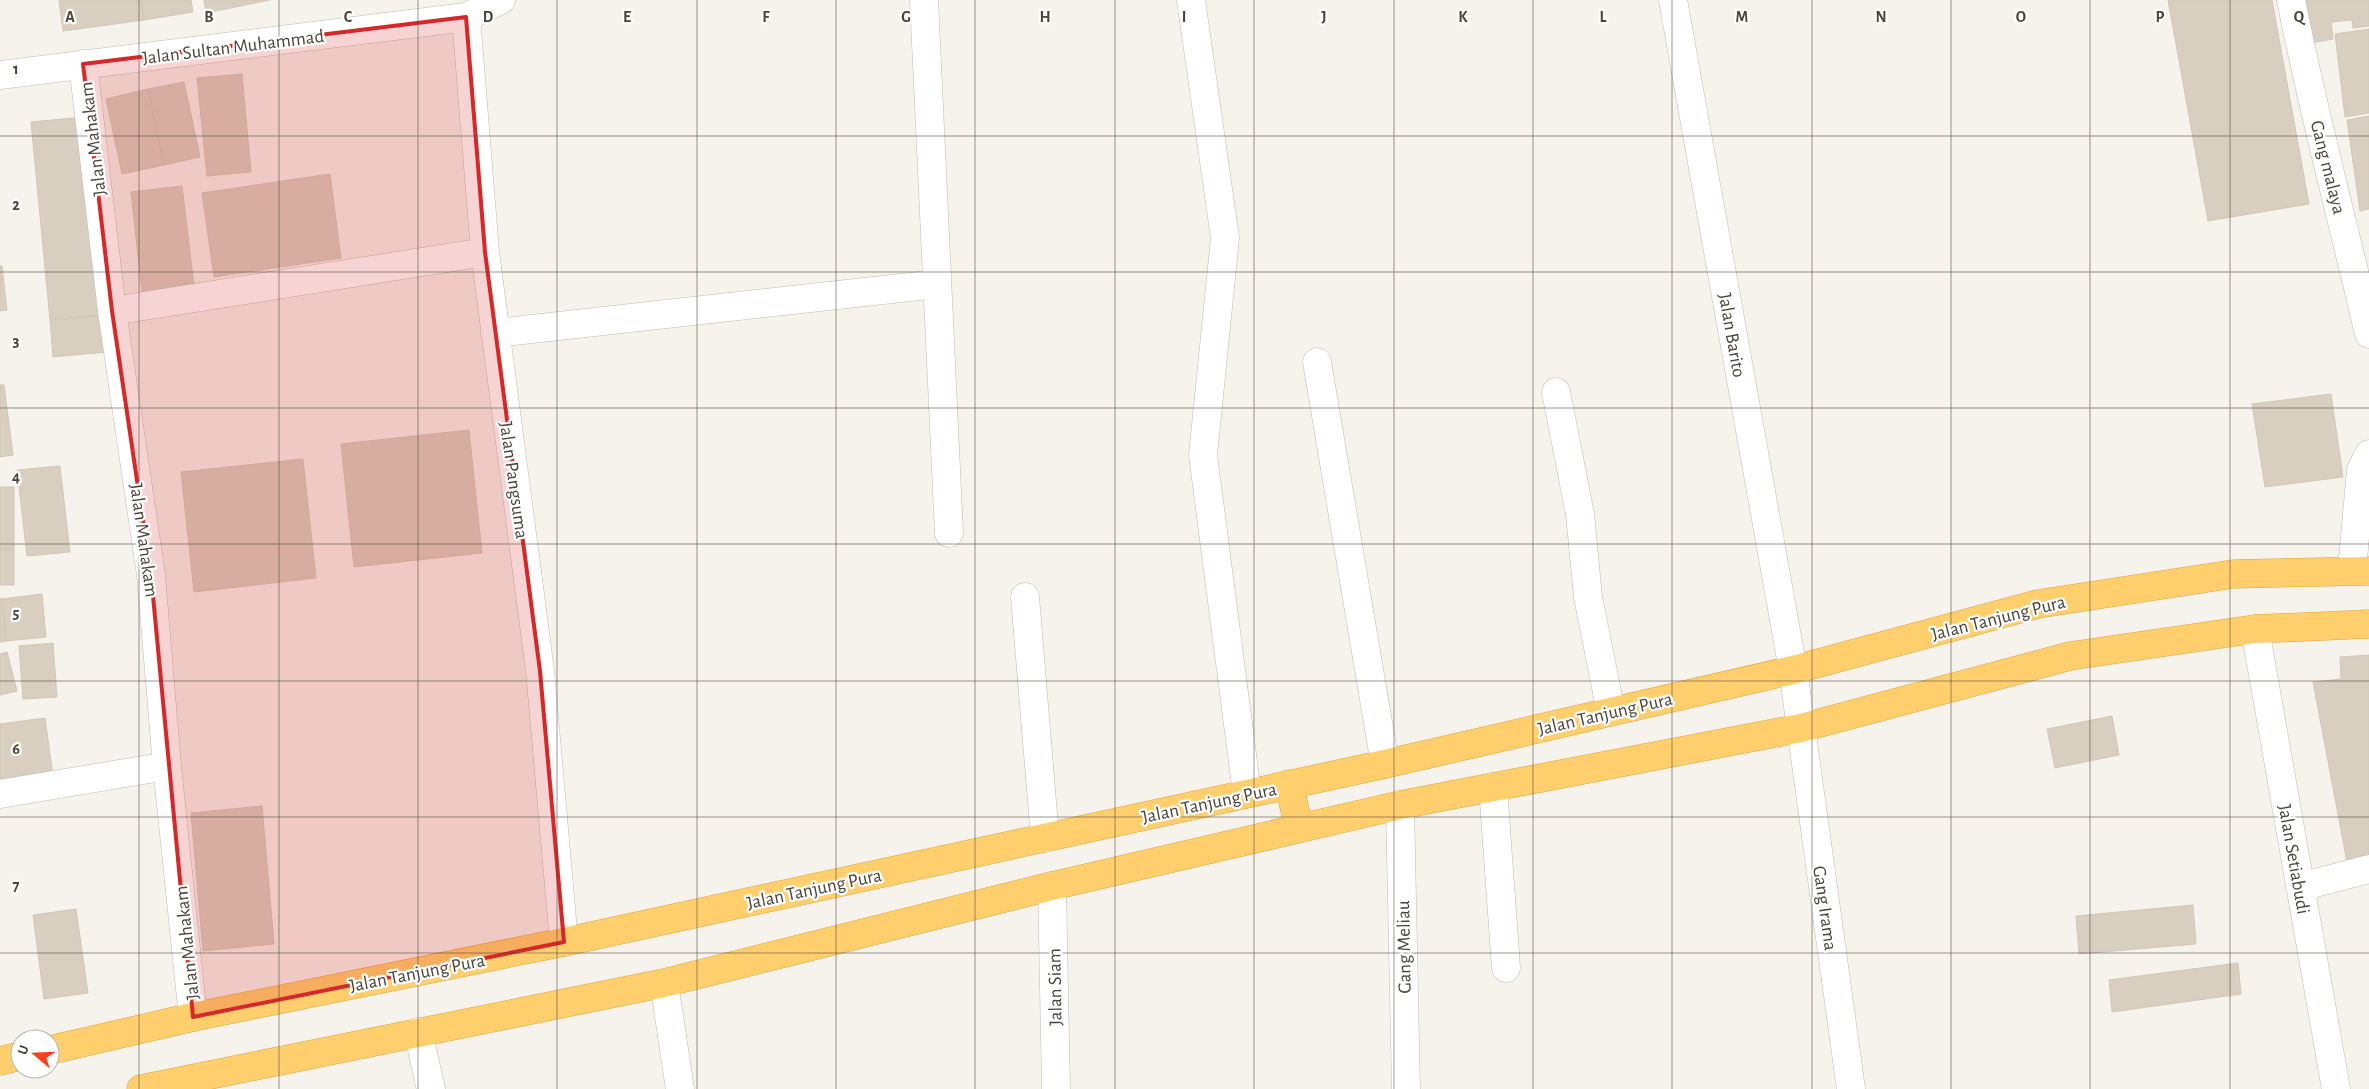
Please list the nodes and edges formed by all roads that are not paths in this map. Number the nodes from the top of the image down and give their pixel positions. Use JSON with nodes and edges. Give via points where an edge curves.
{"nodes":[{"id":1,"x":501,"y":0,"type":"edge"},
{"id":2,"x":924,"y":0,"type":"edge"},
{"id":3,"x":1191,"y":0,"type":"edge"},
{"id":4,"x":1673,"y":0,"type":"edge"},
{"id":5,"x":2291,"y":0,"type":"edge"},
{"id":6,"x":466,"y":17,"type":"junction"},
{"id":7,"x":83,"y":64,"type":"junction"},
{"id":8,"x":0,"y":75,"type":"edge"},
{"id":9,"x":485,"y":252,"type":"junction"},
{"id":10,"x":937,"y":284,"type":"junction"},
{"id":11,"x":112,"y":311,"type":"junction"},
{"id":12,"x":495,"y":333,"type":"junction"},
{"id":13,"x":2369,"y":334,"type":"edge"},
{"id":14,"x":1317,"y":362,"type":"dead end"},
{"id":15,"x":1556,"y":392,"type":"dead end"},
{"id":16,"x":2369,"y":454,"type":"edge"},
{"id":17,"x":949,"y":533,"type":"dead end"},
{"id":18,"x":2360,"y":570,"type":"edge"},
{"id":19,"x":1025,"y":597,"type":"dead end"},
{"id":20,"x":2369,"y":624,"type":"edge"},
{"id":21,"x":2255,"y":629,"type":"junction"},
{"id":22,"x":1793,"y":670,"type":"junction"},
{"id":23,"x":1611,"y":712,"type":"junction"},
{"id":24,"x":1801,"y":728,"type":"junction"},
{"id":25,"x":1384,"y":764,"type":"junction"},
{"id":26,"x":167,"y":766,"type":"junction"},
{"id":27,"x":1289,"y":784,"type":"junction"},
{"id":28,"x":1493,"y":787,"type":"junction"},
{"id":29,"x":0,"y":794,"type":"edge"},
{"id":30,"x":1247,"y":794,"type":"junction"},
{"id":31,"x":1400,"y":805,"type":"junction"},
{"id":32,"x":1299,"y":828,"type":"junction"},
{"id":33,"x":1045,"y":838,"type":"junction"},
{"id":34,"x":2369,"y":869,"type":"edge"},
{"id":35,"x":1052,"y":886,"type":"junction"},
{"id":36,"x":2300,"y":886,"type":"junction"},
{"id":37,"x":564,"y":942,"type":"junction"},
{"id":38,"x":1506,"y":968,"type":"dead end"},
{"id":39,"x":664,"y":983,"type":"junction"},
{"id":40,"x":193,"y":1017,"type":"junction"},
{"id":41,"x":418,"y":1032,"type":"junction"},
{"id":42,"x":60,"y":1048,"type":"edge"},
{"id":43,"x":148,"y":1088,"type":"edge"},
{"id":44,"x":431,"y":1089,"type":"edge"},
{"id":45,"x":680,"y":1089,"type":"edge"},
{"id":46,"x":1056,"y":1089,"type":"edge"},
{"id":47,"x":1406,"y":1089,"type":"edge"},
{"id":48,"x":1851,"y":1089,"type":"edge"},
{"id":49,"x":2336,"y":1089,"type":"edge"}],
"edges":[{"from":1,"to":6,"type":"street","name":"Jalan Sultan Muhammad"},
{"from":2,"to":10,"type":"street"},
{"from":3,"to":30,"type":"street","via":[[1225,238],[1203,455]]},
{"from":4,"to":22,"type":"street","name":"Jalan Barito"},
{"from":5,"to":13,"type":"street","name":"Gang malaya","via":[[2305,71]]},
{"from":6,"to":7,"type":"street","name":"Jalan Sultan Muhammad"},
{"from":6,"to":9,"type":"street","name":"Jalan Pangsuma"},
{"from":7,"to":8,"type":"street","name":"Jalan Sultan Muhammad"},
{"from":7,"to":11,"type":"street","name":"Jalan Mahakam"},
{"from":9,"to":11,"type":"street"},
{"from":9,"to":12,"type":"street","name":"Jalan Pangsuma"},
{"from":10,"to":12,"type":"street"},
{"from":10,"to":17,"type":"street"},
{"from":11,"to":26,"type":"street","name":"Jalan Mahakam","via":[[151,575]]},
{"from":12,"to":37,"type":"street","name":"Jalan Pangsuma","via":[[540,671]]},
{"from":14,"to":25,"type":"street"},
{"from":15,"to":23,"type":"street","via":[[1580,514],[1588,597]]},
{"from":16,"to":18,"type":"street","via":[[2361,470]]},
{"from":18,"to":22,"type":"highway","name":"Jalan Tanjung Pura","via":[[2233,574],[2048,603]]},
{"from":19,"to":33,"type":"street"},
{"from":20,"to":21,"type":"highway"},
{"from":21,"to":24,"type":"highway","via":[[2070,656]]},
{"from":21,"to":36,"type":"street","name":"Jalan Setiabudi"},
{"from":22,"to":23,"type":"highway","name":"Jalan Tanjung Pura"},
{"from":22,"to":24,"type":"street","name":"Jalan Barito"},
{"from":23,"to":25,"type":"highway","name":"Jalan Tanjung Pura"},
{"from":24,"to":28,"type":"highway"},
{"from":24,"to":48,"type":"street","name":"Gang Irama"},
{"from":25,"to":27,"type":"highway","name":"Jalan Tanjung Pura"},
{"from":26,"to":29,"type":"street"},
{"from":26,"to":40,"type":"street","name":"Jalan Mahakam"},
{"from":27,"to":30,"type":"highway","name":"Jalan Tanjung Pura"},
{"from":27,"to":32,"type":"highway"},
{"from":28,"to":31,"type":"highway"},
{"from":28,"to":38,"type":"street"},
{"from":30,"to":33,"type":"highway","name":"Jalan Tanjung Pura"},
{"from":31,"to":32,"type":"highway"},
{"from":31,"to":47,"type":"street","name":"Gang Meliau"},
{"from":32,"to":35,"type":"highway"},
{"from":33,"to":37,"type":"highway","name":"Jalan Tanjung Pura"},
{"from":34,"to":36,"type":"street"},
{"from":35,"to":39,"type":"highway"},
{"from":35,"to":46,"type":"street","name":"Jalan Siam"},
{"from":36,"to":49,"type":"street","name":"Jalan Setiabudi"},
{"from":37,"to":40,"type":"highway","name":"Jalan Tanjung Pura"},
{"from":39,"to":41,"type":"highway"},
{"from":39,"to":45,"type":"street"},
{"from":40,"to":42,"type":"highway","name":"Jalan Tanjung Pura"},
{"from":41,"to":43,"type":"highway"},
{"from":41,"to":44,"type":"street"}]}
